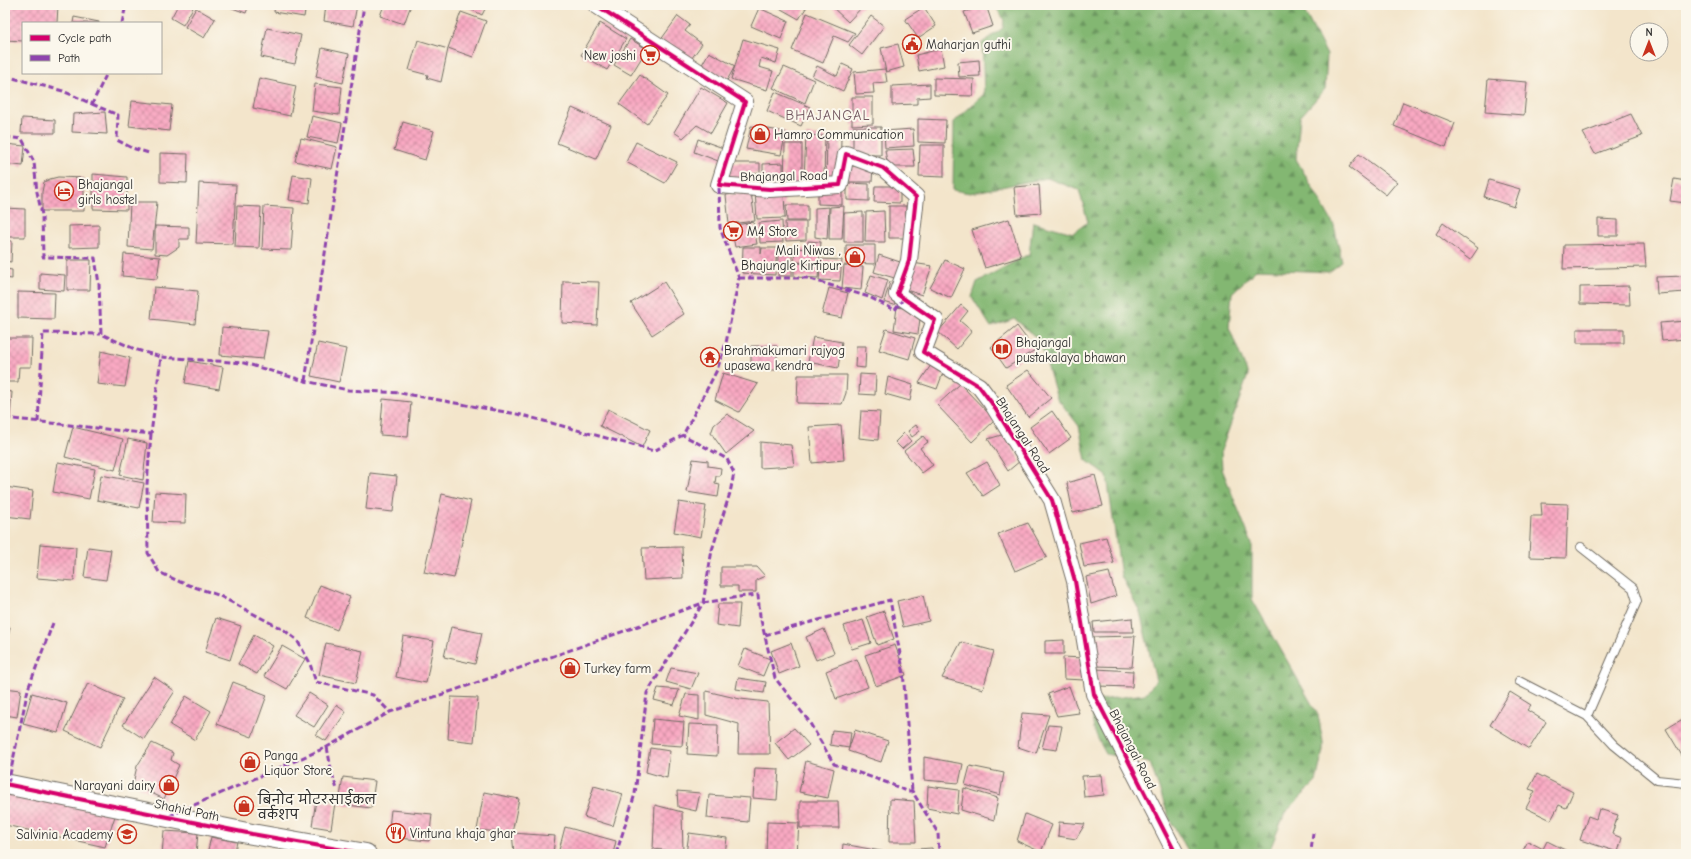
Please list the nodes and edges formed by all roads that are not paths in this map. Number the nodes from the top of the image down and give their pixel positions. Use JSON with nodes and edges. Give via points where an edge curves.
{"nodes":[{"id":1,"x":596,"y":5,"type":"edge"},
{"id":2,"x":1581,"y":547,"type":"dead end"},
{"id":3,"x":1519,"y":681,"type":"dead end"},
{"id":4,"x":1587,"y":716,"type":"junction"},
{"id":5,"x":1686,"y":783,"type":"edge"},
{"id":6,"x":5,"y":784,"type":"edge"},
{"id":7,"x":366,"y":854,"type":"edge"},
{"id":8,"x":1176,"y":854,"type":"edge"}],
"edges":[{"from":1,"to":8,"type":"street","name":"Bhajangal Road","via":[[745,102],[719,185],[770,188],[840,185],[846,154],[883,168],[916,197],[909,261],[898,294],[935,320],[923,352],[979,386],[1052,500],[1075,581],[1094,694]]},
{"from":2,"to":4,"type":"lane","via":[[1633,588],[1637,601]]},
{"from":3,"to":4,"type":"lane"},
{"from":4,"to":5,"type":"lane","via":[[1614,745],[1657,780]]},
{"from":6,"to":7,"type":"street","name":"Shahid Path","via":[[252,834]]}]}
